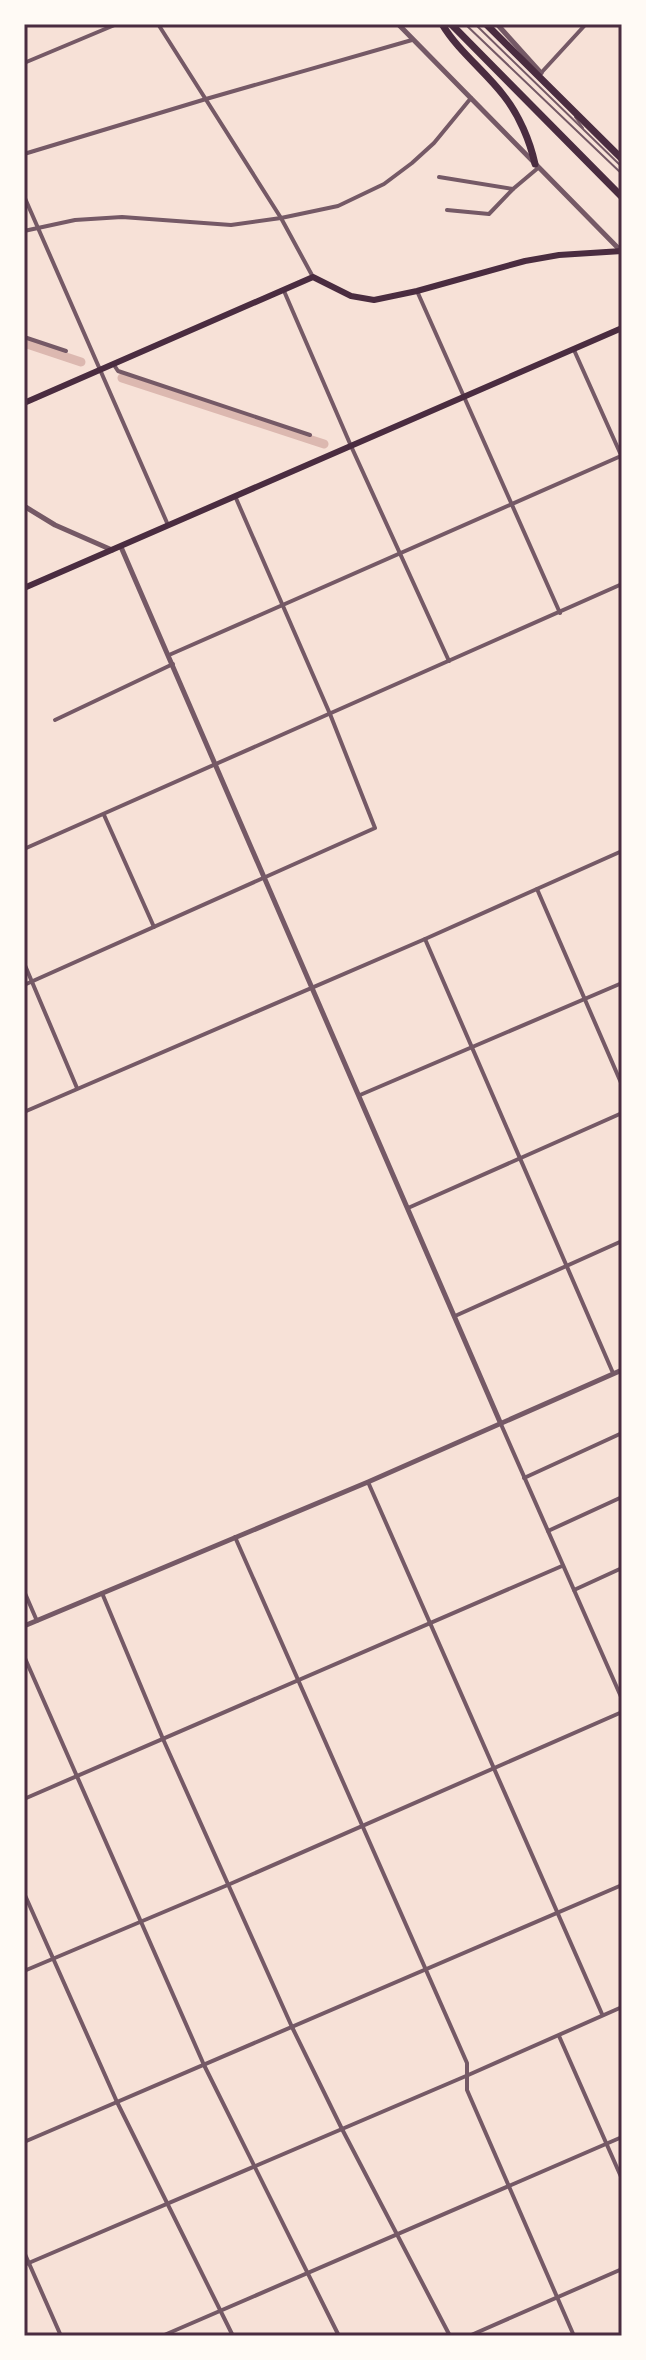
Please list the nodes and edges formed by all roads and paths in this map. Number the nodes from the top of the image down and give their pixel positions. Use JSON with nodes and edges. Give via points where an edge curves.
{"nodes":[{"id":1,"x":117,"y":24,"type":"edge"},
{"id":2,"x":158,"y":24,"type":"edge"},
{"id":3,"x":398,"y":24,"type":"edge"},
{"id":4,"x":442,"y":24,"type":"edge"},
{"id":5,"x":451,"y":24,"type":"edge"},
{"id":6,"x":465,"y":24,"type":"edge"},
{"id":7,"x":475,"y":24,"type":"edge"},
{"id":8,"x":486,"y":24,"type":"edge"},
{"id":9,"x":497,"y":24,"type":"edge"},
{"id":10,"x":586,"y":24,"type":"edge"},
{"id":11,"x":414,"y":39,"type":"junction"},
{"id":12,"x":24,"y":63,"type":"edge"},
{"id":13,"x":541,"y":73,"type":"junction"},
{"id":14,"x":471,"y":98,"type":"junction"},
{"id":15,"x":206,"y":99,"type":"junction"},
{"id":16,"x":567,"y":104,"type":"junction"},
{"id":17,"x":598,"y":143,"type":"junction"},
{"id":18,"x":24,"y":154,"type":"edge"},
{"id":19,"x":622,"y":159,"type":"edge"},
{"id":20,"x":537,"y":166,"type":"junction"},
{"id":21,"x":622,"y":167,"type":"edge"},
{"id":22,"x":622,"y":174,"type":"edge"},
{"id":23,"x":439,"y":177,"type":"dead end"},
{"id":24,"x":513,"y":189,"type":"junction"},
{"id":25,"x":24,"y":196,"type":"edge"},
{"id":26,"x":622,"y":197,"type":"edge"},
{"id":27,"x":447,"y":210,"type":"dead end"},
{"id":28,"x":281,"y":218,"type":"junction"},
{"id":29,"x":38,"y":227,"type":"junction"},
{"id":30,"x":24,"y":231,"type":"edge"},
{"id":31,"x":622,"y":251,"type":"edge"},
{"id":32,"x":313,"y":277,"type":"junction"},
{"id":33,"x":284,"y":290,"type":"junction"},
{"id":34,"x":417,"y":291,"type":"junction"},
{"id":35,"x":622,"y":328,"type":"edge"},
{"id":36,"x":24,"y":337,"type":"edge"},
{"id":37,"x":573,"y":349,"type":"junction"},
{"id":38,"x":66,"y":351,"type":"dead end"},
{"id":39,"x":114,"y":365,"type":"junction"},
{"id":40,"x":100,"y":371,"type":"junction"},
{"id":41,"x":463,"y":396,"type":"junction"},
{"id":42,"x":24,"y":403,"type":"edge"},
{"id":43,"x":310,"y":435,"type":"dead end"},
{"id":44,"x":620,"y":445,"type":"edge"},
{"id":45,"x":351,"y":446,"type":"junction"},
{"id":46,"x":622,"y":456,"type":"edge"},
{"id":47,"x":235,"y":496,"type":"junction"},
{"id":48,"x":510,"y":503,"type":"junction"},
{"id":49,"x":24,"y":506,"type":"edge"},
{"id":50,"x":168,"y":525,"type":"junction"},
{"id":51,"x":121,"y":547,"type":"junction"},
{"id":52,"x":112,"y":550,"type":"junction"},
{"id":53,"x":400,"y":553,"type":"junction"},
{"id":54,"x":622,"y":584,"type":"edge"},
{"id":55,"x":24,"y":588,"type":"edge"},
{"id":56,"x":284,"y":605,"type":"junction"},
{"id":57,"x":560,"y":613,"type":"junction"},
{"id":58,"x":169,"y":655,"type":"junction"},
{"id":59,"x":449,"y":661,"type":"junction"},
{"id":60,"x":173,"y":664,"type":"junction"},
{"id":61,"x":330,"y":714,"type":"junction"},
{"id":62,"x":55,"y":720,"type":"dead end"},
{"id":63,"x":215,"y":765,"type":"junction"},
{"id":64,"x":104,"y":815,"type":"junction"},
{"id":65,"x":24,"y":849,"type":"edge"},
{"id":66,"x":622,"y":851,"type":"edge"},
{"id":67,"x":265,"y":878,"type":"junction"},
{"id":68,"x":537,"y":889,"type":"junction"},
{"id":69,"x":154,"y":927,"type":"junction"},
{"id":70,"x":425,"y":939,"type":"junction"},
{"id":71,"x":24,"y":963,"type":"edge"},
{"id":72,"x":32,"y":981,"type":"junction"},
{"id":73,"x":622,"y":983,"type":"edge"},
{"id":74,"x":24,"y":985,"type":"edge"},
{"id":75,"x":313,"y":987,"type":"junction"},
{"id":76,"x":585,"y":999,"type":"junction"},
{"id":77,"x":472,"y":1048,"type":"junction"},
{"id":78,"x":622,"y":1085,"type":"edge"},
{"id":79,"x":77,"y":1088,"type":"junction"},
{"id":80,"x":360,"y":1095,"type":"junction"},
{"id":81,"x":24,"y":1112,"type":"edge"},
{"id":82,"x":622,"y":1113,"type":"edge"},
{"id":83,"x":520,"y":1158,"type":"junction"},
{"id":84,"x":408,"y":1208,"type":"junction"},
{"id":85,"x":622,"y":1241,"type":"edge"},
{"id":86,"x":566,"y":1266,"type":"junction"},
{"id":87,"x":455,"y":1316,"type":"junction"},
{"id":88,"x":622,"y":1370,"type":"edge"},
{"id":89,"x":613,"y":1373,"type":"junction"},
{"id":90,"x":500,"y":1422,"type":"junction"},
{"id":91,"x":622,"y":1433,"type":"edge"},
{"id":92,"x":524,"y":1478,"type":"junction"},
{"id":93,"x":368,"y":1482,"type":"junction"},
{"id":94,"x":622,"y":1497,"type":"edge"},
{"id":95,"x":548,"y":1531,"type":"junction"},
{"id":96,"x":235,"y":1537,"type":"junction"},
{"id":97,"x":562,"y":1566,"type":"junction"},
{"id":98,"x":622,"y":1568,"type":"edge"},
{"id":99,"x":574,"y":1590,"type":"junction"},
{"id":100,"x":24,"y":1591,"type":"edge"},
{"id":101,"x":102,"y":1593,"type":"junction"},
{"id":102,"x":37,"y":1621,"type":"junction"},
{"id":103,"x":431,"y":1624,"type":"junction"},
{"id":104,"x":24,"y":1626,"type":"edge"},
{"id":105,"x":24,"y":1656,"type":"edge"},
{"id":106,"x":298,"y":1681,"type":"junction"},
{"id":107,"x":622,"y":1699,"type":"edge"},
{"id":108,"x":622,"y":1712,"type":"edge"},
{"id":109,"x":163,"y":1739,"type":"junction"},
{"id":110,"x":493,"y":1767,"type":"junction"},
{"id":111,"x":76,"y":1776,"type":"junction"},
{"id":112,"x":24,"y":1799,"type":"edge"},
{"id":113,"x":362,"y":1826,"type":"junction"},
{"id":114,"x":230,"y":1884,"type":"junction"},
{"id":115,"x":622,"y":1885,"type":"edge"},
{"id":116,"x":24,"y":1893,"type":"edge"},
{"id":117,"x":557,"y":1911,"type":"junction"},
{"id":118,"x":140,"y":1921,"type":"junction"},
{"id":119,"x":53,"y":1957,"type":"junction"},
{"id":120,"x":426,"y":1969,"type":"junction"},
{"id":121,"x":24,"y":1971,"type":"edge"},
{"id":122,"x":622,"y":2007,"type":"edge"},
{"id":123,"x":603,"y":2015,"type":"junction"},
{"id":124,"x":292,"y":2027,"type":"junction"},
{"id":125,"x":559,"y":2036,"type":"junction"},
{"id":126,"x":204,"y":2065,"type":"junction"},
{"id":127,"x":466,"y":2076,"type":"junction"},
{"id":128,"x":117,"y":2102,"type":"junction"},
{"id":129,"x":342,"y":2129,"type":"junction"},
{"id":130,"x":622,"y":2137,"type":"edge"},
{"id":131,"x":24,"y":2142,"type":"edge"},
{"id":132,"x":607,"y":2144,"type":"junction"},
{"id":133,"x":254,"y":2167,"type":"junction"},
{"id":134,"x":622,"y":2179,"type":"edge"},
{"id":135,"x":509,"y":2187,"type":"junction"},
{"id":136,"x":167,"y":2203,"type":"junction"},
{"id":137,"x":397,"y":2236,"type":"junction"},
{"id":138,"x":24,"y":2252,"type":"edge"},
{"id":139,"x":26,"y":2264,"type":"edge"},
{"id":140,"x":622,"y":2269,"type":"edge"},
{"id":141,"x":307,"y":2273,"type":"junction"},
{"id":142,"x":557,"y":2298,"type":"junction"},
{"id":143,"x":220,"y":2311,"type":"junction"},
{"id":144,"x":61,"y":2336,"type":"edge"},
{"id":145,"x":162,"y":2336,"type":"edge"},
{"id":146,"x":233,"y":2336,"type":"edge"},
{"id":147,"x":339,"y":2336,"type":"edge"},
{"id":148,"x":450,"y":2336,"type":"edge"},
{"id":149,"x":469,"y":2336,"type":"edge"},
{"id":150,"x":574,"y":2336,"type":"edge"}],
"edges":[{"from":1,"to":12,"type":"street"},
{"from":2,"to":15,"type":"street"},
{"from":3,"to":11,"type":"street"},
{"from":4,"to":20,"type":"highway","via":[[512,106]]},
{"from":5,"to":26,"type":"highway"},
{"from":6,"to":22,"type":"lane"},
{"from":7,"to":17,"type":"lane"},
{"from":8,"to":16,"type":"highway"},
{"from":9,"to":13,"type":"street"},
{"from":10,"to":13,"type":"street"},
{"from":11,"to":14,"type":"street"},
{"from":11,"to":15,"type":"street"},
{"from":13,"to":16,"type":"highway"},
{"from":14,"to":20,"type":"street"},
{"from":14,"to":28,"type":"street","via":[[434,143],[384,184],[338,206]]},
{"from":15,"to":18,"type":"street"},
{"from":15,"to":28,"type":"street"},
{"from":16,"to":17,"type":"lane"},
{"from":16,"to":19,"type":"highway"},
{"from":17,"to":21,"type":"lane"},
{"from":20,"to":24,"type":"street"},
{"from":20,"to":31,"type":"street"},
{"from":23,"to":24,"type":"street"},
{"from":24,"to":27,"type":"street","via":[[489,214]]},
{"from":25,"to":29,"type":"street"},
{"from":28,"to":29,"type":"street","via":[[231,225],[122,217]]},
{"from":28,"to":32,"type":"street"},
{"from":29,"to":30,"type":"street"},
{"from":29,"to":40,"type":"street"},
{"from":31,"to":34,"type":"main road","via":[[525,261]]},
{"from":32,"to":33,"type":"main road"},
{"from":32,"to":34,"type":"main road","via":[[364,299]]},
{"from":33,"to":39,"type":"main road"},
{"from":33,"to":45,"type":"street"},
{"from":34,"to":41,"type":"street"},
{"from":35,"to":37,"type":"main road"},
{"from":36,"to":38,"type":"street"},
{"from":37,"to":41,"type":"main road"},
{"from":37,"to":44,"type":"street"},
{"from":39,"to":40,"type":"main road"},
{"from":39,"to":43,"type":"street","via":[[118,371]]},
{"from":40,"to":42,"type":"main road"},
{"from":40,"to":50,"type":"street"},
{"from":41,"to":45,"type":"main road"},
{"from":41,"to":48,"type":"street"},
{"from":44,"to":46,"type":"street"},
{"from":45,"to":47,"type":"main road"},
{"from":45,"to":53,"type":"street"},
{"from":46,"to":48,"type":"street"},
{"from":47,"to":50,"type":"main road"},
{"from":47,"to":56,"type":"street"},
{"from":48,"to":53,"type":"street"},
{"from":48,"to":57,"type":"street"},
{"from":49,"to":52,"type":"street"},
{"from":50,"to":51,"type":"main road"},
{"from":51,"to":52,"type":"main road"},
{"from":51,"to":58,"type":"street"},
{"from":52,"to":55,"type":"main road"},
{"from":53,"to":56,"type":"street"},
{"from":53,"to":59,"type":"street"},
{"from":54,"to":57,"type":"street"},
{"from":56,"to":58,"type":"street"},
{"from":56,"to":61,"type":"street"},
{"from":57,"to":59,"type":"street"},
{"from":58,"to":60,"type":"street"},
{"from":59,"to":61,"type":"street"},
{"from":60,"to":62,"type":"street"},
{"from":60,"to":63,"type":"street"},
{"from":61,"to":63,"type":"street"},
{"from":61,"to":67,"type":"street","via":[[375,828]]},
{"from":63,"to":64,"type":"street"},
{"from":63,"to":67,"type":"street"},
{"from":64,"to":65,"type":"street"},
{"from":64,"to":69,"type":"street"},
{"from":66,"to":68,"type":"street"},
{"from":67,"to":69,"type":"street"},
{"from":67,"to":75,"type":"street"},
{"from":68,"to":70,"type":"street"},
{"from":68,"to":76,"type":"street"},
{"from":69,"to":72,"type":"street"},
{"from":70,"to":75,"type":"street"},
{"from":70,"to":77,"type":"street"},
{"from":71,"to":72,"type":"street"},
{"from":72,"to":74,"type":"street"},
{"from":72,"to":79,"type":"street"},
{"from":73,"to":76,"type":"street"},
{"from":75,"to":79,"type":"street"},
{"from":75,"to":80,"type":"street"},
{"from":76,"to":77,"type":"street"},
{"from":76,"to":78,"type":"street"},
{"from":77,"to":80,"type":"street"},
{"from":77,"to":83,"type":"street"},
{"from":79,"to":81,"type":"street"},
{"from":80,"to":84,"type":"street"},
{"from":82,"to":83,"type":"street"},
{"from":83,"to":84,"type":"street"},
{"from":83,"to":86,"type":"street"},
{"from":84,"to":87,"type":"street"},
{"from":85,"to":86,"type":"street"},
{"from":86,"to":87,"type":"street"},
{"from":86,"to":89,"type":"street"},
{"from":87,"to":90,"type":"street"},
{"from":88,"to":89,"type":"street"},
{"from":89,"to":90,"type":"street"},
{"from":90,"to":92,"type":"street"},
{"from":90,"to":93,"type":"street"},
{"from":91,"to":92,"type":"street"},
{"from":92,"to":95,"type":"street"},
{"from":93,"to":96,"type":"street"},
{"from":93,"to":103,"type":"street"},
{"from":94,"to":95,"type":"street"},
{"from":95,"to":97,"type":"street"},
{"from":96,"to":101,"type":"street"},
{"from":96,"to":106,"type":"street"},
{"from":97,"to":99,"type":"street"},
{"from":97,"to":103,"type":"street"},
{"from":98,"to":99,"type":"street"},
{"from":99,"to":107,"type":"street"},
{"from":100,"to":102,"type":"street"},
{"from":101,"to":102,"type":"street"},
{"from":101,"to":109,"type":"street"},
{"from":102,"to":104,"type":"street"},
{"from":103,"to":106,"type":"street"},
{"from":103,"to":110,"type":"street"},
{"from":105,"to":111,"type":"street"},
{"from":106,"to":109,"type":"street"},
{"from":106,"to":113,"type":"street"},
{"from":108,"to":110,"type":"street"},
{"from":109,"to":111,"type":"street"},
{"from":109,"to":114,"type":"street"},
{"from":110,"to":113,"type":"street"},
{"from":110,"to":117,"type":"street"},
{"from":111,"to":112,"type":"street"},
{"from":111,"to":118,"type":"street"},
{"from":113,"to":114,"type":"street"},
{"from":113,"to":120,"type":"street"},
{"from":114,"to":118,"type":"street"},
{"from":114,"to":124,"type":"street"},
{"from":115,"to":117,"type":"street"},
{"from":116,"to":119,"type":"street"},
{"from":117,"to":120,"type":"street"},
{"from":117,"to":123,"type":"street"},
{"from":118,"to":119,"type":"street"},
{"from":118,"to":126,"type":"street"},
{"from":119,"to":121,"type":"street"},
{"from":119,"to":128,"type":"street"},
{"from":120,"to":124,"type":"street"},
{"from":120,"to":127,"type":"street","via":[[467,2063]]},
{"from":122,"to":123,"type":"street"},
{"from":123,"to":125,"type":"street"},
{"from":124,"to":126,"type":"street"},
{"from":124,"to":129,"type":"street"},
{"from":125,"to":127,"type":"street"},
{"from":125,"to":132,"type":"street"},
{"from":126,"to":128,"type":"street"},
{"from":126,"to":133,"type":"street"},
{"from":127,"to":129,"type":"street"},
{"from":127,"to":135,"type":"street","via":[[467,2090]]},
{"from":128,"to":131,"type":"street"},
{"from":128,"to":136,"type":"street"},
{"from":129,"to":133,"type":"street"},
{"from":129,"to":137,"type":"street"},
{"from":130,"to":132,"type":"street"},
{"from":132,"to":134,"type":"street"},
{"from":132,"to":135,"type":"street"},
{"from":133,"to":136,"type":"street"},
{"from":133,"to":141,"type":"street"},
{"from":135,"to":137,"type":"street"},
{"from":135,"to":142,"type":"street"},
{"from":136,"to":139,"type":"street"},
{"from":136,"to":143,"type":"street"},
{"from":137,"to":141,"type":"street"},
{"from":137,"to":148,"type":"street"},
{"from":138,"to":139,"type":"street"},
{"from":139,"to":144,"type":"street"},
{"from":140,"to":142,"type":"street"},
{"from":141,"to":143,"type":"street"},
{"from":141,"to":147,"type":"street"},
{"from":142,"to":149,"type":"street"},
{"from":142,"to":150,"type":"street"},
{"from":143,"to":145,"type":"street"},
{"from":143,"to":146,"type":"street"}]}
